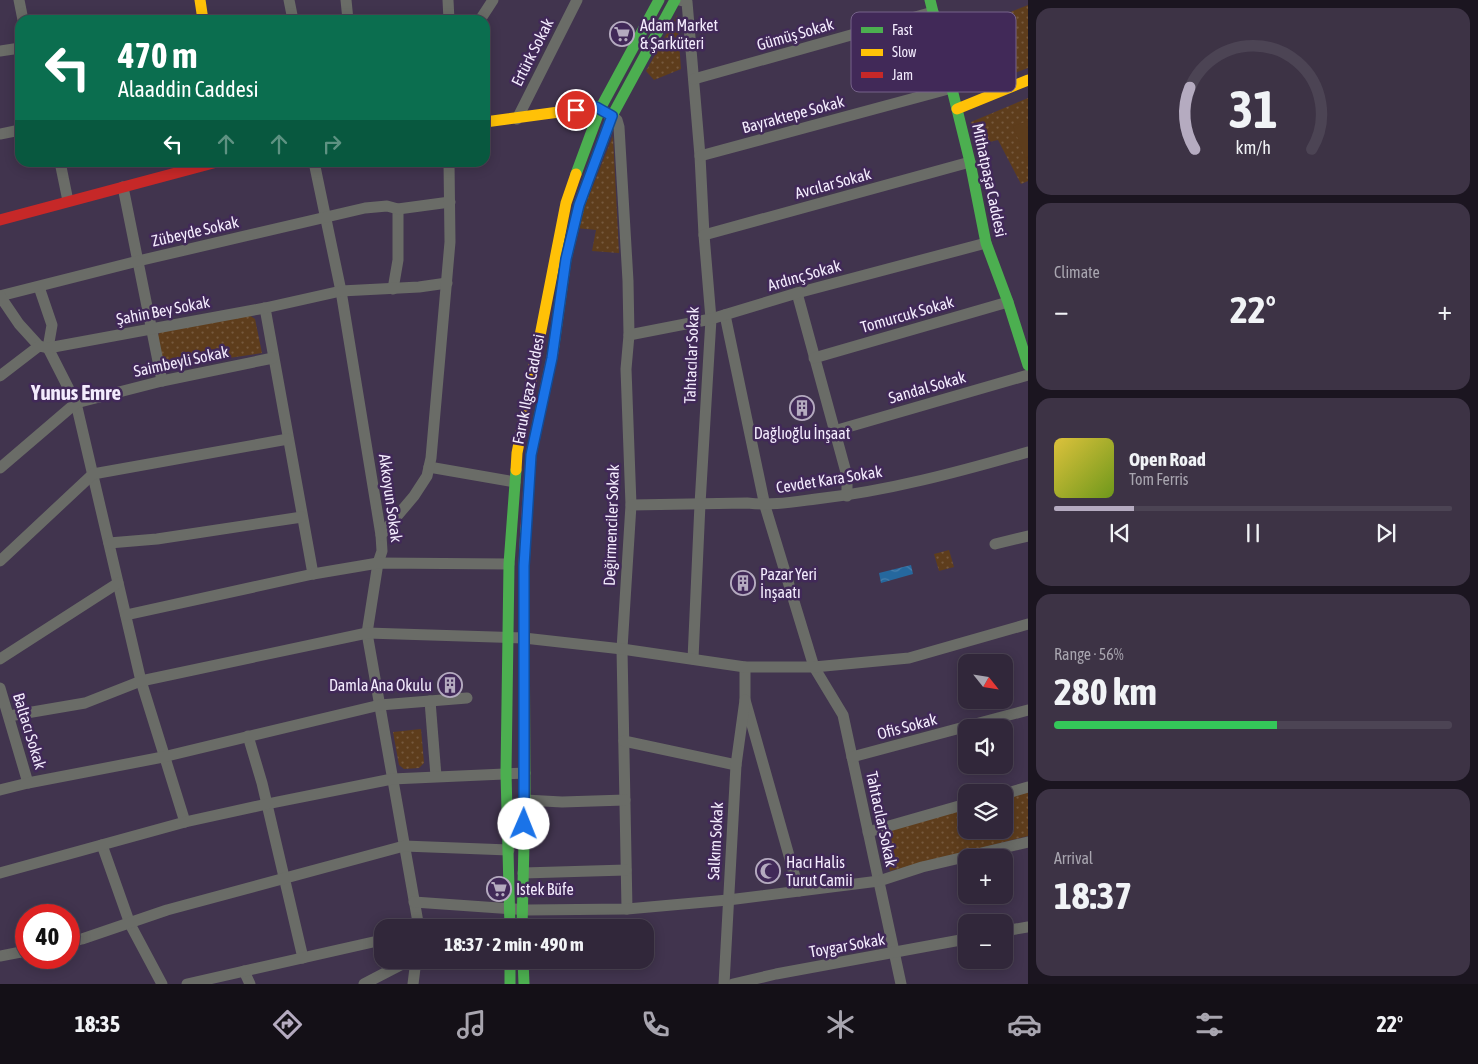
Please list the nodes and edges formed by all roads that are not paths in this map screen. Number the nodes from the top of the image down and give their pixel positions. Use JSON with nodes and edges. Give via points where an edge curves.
{"nodes":[{"id":1,"x":19,"y":0,"type":"edge"},
{"id":2,"x":200,"y":0,"type":"edge"},
{"id":3,"x":289,"y":0,"type":"edge"},
{"id":4,"x":346,"y":0,"type":"edge"},
{"id":5,"x":448,"y":0,"type":"edge"},
{"id":6,"x":494,"y":0,"type":"edge"},
{"id":7,"x":577,"y":0,"type":"edge"},
{"id":8,"x":659,"y":0,"type":"edge"},
{"id":9,"x":675,"y":0,"type":"edge"},
{"id":10,"x":930,"y":0,"type":"edge"},
{"id":11,"x":687,"y":1,"type":"edge"},
{"id":12,"x":933,"y":12,"type":"edge"},
{"id":13,"x":22,"y":15,"type":"edge"},
{"id":14,"x":202,"y":15,"type":"edge"},
{"id":15,"x":292,"y":15,"type":"edge"},
{"id":16,"x":348,"y":15,"type":"edge"},
{"id":17,"x":450,"y":15,"type":"edge"},
{"id":18,"x":484,"y":15,"type":"edge"},
{"id":19,"x":851,"y":35,"type":"edge"},
{"id":20,"x":15,"y":49,"type":"edge"},
{"id":21,"x":0,"y":51,"type":"edge"},
{"id":22,"x":694,"y":80,"type":"junction"},
{"id":23,"x":1028,"y":80,"type":"edge"},
{"id":24,"x":1016,"y":85,"type":"edge"},
{"id":25,"x":937,"y":92,"type":"edge"},
{"id":26,"x":953,"y":92,"type":"edge"},
{"id":27,"x":999,"y":92,"type":"edge"},
{"id":28,"x":600,"y":109,"type":"junction"},
{"id":29,"x":957,"y":109,"type":"junction"},
{"id":30,"x":612,"y":116,"type":"junction"},
{"id":31,"x":517,"y":119,"type":"junction"},
{"id":32,"x":490,"y":122,"type":"edge"},
{"id":33,"x":15,"y":131,"type":"edge"},
{"id":34,"x":0,"y":134,"type":"edge"},
{"id":35,"x":700,"y":156,"type":"junction"},
{"id":36,"x":970,"y":162,"type":"junction"},
{"id":37,"x":61,"y":167,"type":"edge"},
{"id":38,"x":198,"y":167,"type":"edge"},
{"id":39,"x":315,"y":167,"type":"edge"},
{"id":40,"x":449,"y":167,"type":"edge"},
{"id":41,"x":123,"y":187,"type":"junction"},
{"id":42,"x":68,"y":201,"type":"junction"},
{"id":43,"x":450,"y":202,"type":"junction"},
{"id":44,"x":398,"y":209,"type":"junction"},
{"id":45,"x":324,"y":217,"type":"junction"},
{"id":46,"x":0,"y":220,"type":"edge"},
{"id":47,"x":704,"y":235,"type":"junction"},
{"id":48,"x":986,"y":243,"type":"junction"},
{"id":49,"x":138,"y":261,"type":"junction"},
{"id":50,"x":447,"y":283,"type":"junction"},
{"id":51,"x":39,"y":288,"type":"junction"},
{"id":52,"x":393,"y":289,"type":"junction"},
{"id":53,"x":341,"y":291,"type":"junction"},
{"id":54,"x":797,"y":294,"type":"junction"},
{"id":55,"x":0,"y":296,"type":"edge"},
{"id":56,"x":1008,"y":302,"type":"junction"},
{"id":57,"x":264,"y":308,"type":"junction"},
{"id":58,"x":724,"y":315,"type":"junction"},
{"id":59,"x":711,"y":319,"type":"junction"},
{"id":60,"x":151,"y":328,"type":"junction"},
{"id":61,"x":629,"y":335,"type":"junction"},
{"id":62,"x":43,"y":347,"type":"junction"},
{"id":63,"x":273,"y":358,"type":"junction"},
{"id":64,"x":814,"y":358,"type":"junction"},
{"id":65,"x":1028,"y":365,"type":"edge"},
{"id":66,"x":1028,"y":375,"type":"edge"},
{"id":67,"x":0,"y":376,"type":"edge"},
{"id":68,"x":162,"y":381,"type":"junction"},
{"id":69,"x":76,"y":403,"type":"junction"},
{"id":70,"x":834,"y":431,"type":"junction"},
{"id":71,"x":288,"y":439,"type":"junction"},
{"id":72,"x":1028,"y":452,"type":"edge"},
{"id":73,"x":429,"y":467,"type":"junction"},
{"id":74,"x":0,"y":468,"type":"edge"},
{"id":75,"x":93,"y":474,"type":"junction"},
{"id":76,"x":515,"y":482,"type":"junction"},
{"id":77,"x":847,"y":496,"type":"junction"},
{"id":78,"x":700,"y":504,"type":"junction"},
{"id":79,"x":632,"y":505,"type":"junction"},
{"id":80,"x":765,"y":506,"type":"junction"},
{"id":81,"x":302,"y":517,"type":"junction"},
{"id":82,"x":382,"y":535,"type":"junction"},
{"id":83,"x":1028,"y":536,"type":"edge"},
{"id":84,"x":109,"y":543,"type":"junction"},
{"id":85,"x":995,"y":544,"type":"dead end"},
{"id":86,"x":0,"y":561,"type":"edge"},
{"id":87,"x":378,"y":563,"type":"junction"},
{"id":88,"x":509,"y":564,"type":"junction"},
{"id":89,"x":313,"y":574,"type":"junction"},
{"id":90,"x":118,"y":583,"type":"junction"},
{"id":91,"x":126,"y":615,"type":"junction"},
{"id":92,"x":1028,"y":624,"type":"edge"},
{"id":93,"x":367,"y":633,"type":"junction"},
{"id":94,"x":508,"y":637,"type":"junction"},
{"id":95,"x":524,"y":638,"type":"junction"},
{"id":96,"x":622,"y":649,"type":"junction"},
{"id":97,"x":0,"y":659,"type":"edge"},
{"id":98,"x":693,"y":659,"type":"junction"},
{"id":99,"x":814,"y":667,"type":"junction"},
{"id":100,"x":745,"y":668,"type":"junction"},
{"id":101,"x":141,"y":681,"type":"junction"},
{"id":102,"x":0,"y":688,"type":"edge"},
{"id":103,"x":467,"y":698,"type":"dead end"},
{"id":104,"x":745,"y":700,"type":"junction"},
{"id":105,"x":430,"y":701,"type":"junction"},
{"id":106,"x":380,"y":705,"type":"junction"},
{"id":107,"x":1028,"y":710,"type":"edge"},
{"id":108,"x":8,"y":716,"type":"junction"},
{"id":109,"x":248,"y":736,"type":"junction"},
{"id":110,"x":624,"y":741,"type":"junction"},
{"id":111,"x":164,"y":757,"type":"junction"},
{"id":112,"x":852,"y":758,"type":"junction"},
{"id":113,"x":736,"y":765,"type":"junction"},
{"id":114,"x":506,"y":773,"type":"junction"},
{"id":115,"x":525,"y":773,"type":"junction"},
{"id":116,"x":436,"y":776,"type":"junction"},
{"id":117,"x":392,"y":779,"type":"junction"},
{"id":118,"x":28,"y":782,"type":"junction"},
{"id":119,"x":1028,"y":787,"type":"edge"},
{"id":120,"x":0,"y":790,"type":"edge"},
{"id":121,"x":1013,"y":791,"type":"edge"},
{"id":122,"x":525,"y":800,"type":"junction"},
{"id":123,"x":625,"y":800,"type":"junction"},
{"id":124,"x":266,"y":804,"type":"junction"},
{"id":125,"x":958,"y":806,"type":"edge"},
{"id":126,"x":185,"y":822,"type":"junction"},
{"id":127,"x":868,"y":832,"type":"junction"},
{"id":128,"x":1028,"y":842,"type":"edge"},
{"id":129,"x":102,"y":845,"type":"junction"},
{"id":130,"x":404,"y":846,"type":"junction"},
{"id":131,"x":509,"y":850,"type":"junction"},
{"id":132,"x":626,"y":870,"type":"junction"},
{"id":133,"x":0,"y":872,"type":"edge"},
{"id":134,"x":523,"y":873,"type":"junction"},
{"id":135,"x":283,"y":879,"type":"junction"},
{"id":136,"x":879,"y":880,"type":"junction"},
{"id":137,"x":799,"y":891,"type":"junction"},
{"id":138,"x":728,"y":900,"type":"junction"},
{"id":139,"x":414,"y":902,"type":"junction"},
{"id":140,"x":516,"y":909,"type":"junction"},
{"id":141,"x":627,"y":909,"type":"junction"},
{"id":142,"x":417,"y":919,"type":"edge"},
{"id":143,"x":513,"y":919,"type":"edge"},
{"id":144,"x":519,"y":919,"type":"edge"},
{"id":145,"x":130,"y":924,"type":"junction"},
{"id":146,"x":1028,"y":927,"type":"edge"},
{"id":147,"x":1013,"y":930,"type":"edge"},
{"id":148,"x":80,"y":939,"type":"edge"},
{"id":149,"x":958,"y":941,"type":"edge"},
{"id":150,"x":374,"y":942,"type":"edge"},
{"id":151,"x":15,"y":953,"type":"edge"},
{"id":152,"x":895,"y":953,"type":"junction"},
{"id":153,"x":0,"y":956,"type":"edge"},
{"id":154,"x":303,"y":958,"type":"junction"},
{"id":155,"x":393,"y":969,"type":"edge"},
{"id":156,"x":415,"y":969,"type":"edge"},
{"id":157,"x":510,"y":969,"type":"edge"},
{"id":158,"x":523,"y":969,"type":"edge"},
{"id":159,"x":244,"y":971,"type":"junction"},
{"id":160,"x":162,"y":984,"type":"edge"},
{"id":161,"x":187,"y":984,"type":"edge"},
{"id":162,"x":250,"y":984,"type":"edge"},
{"id":163,"x":364,"y":984,"type":"edge"},
{"id":164,"x":414,"y":984,"type":"edge"},
{"id":165,"x":510,"y":984,"type":"edge"},
{"id":166,"x":524,"y":984,"type":"edge"},
{"id":167,"x":724,"y":984,"type":"edge"},
{"id":168,"x":733,"y":984,"type":"edge"},
{"id":169,"x":902,"y":984,"type":"edge"}],
"edges":[{"from":1,"to":13,"type":"street"},
{"from":2,"to":14,"type":"street"},
{"from":3,"to":15,"type":"street"},
{"from":4,"to":16,"type":"street"},
{"from":5,"to":17,"type":"street"},
{"from":6,"to":18,"type":"street"},
{"from":7,"to":31,"type":"street","name":"Ertürk Sokak"},
{"from":8,"to":28,"type":"street","name":"Faruk Ilgaz Caddesi"},
{"from":9,"to":30,"type":"street","name":"Faruk Ilgaz Caddesi"},
{"from":10,"to":12,"type":"street","name":"Mithatpaşa Caddesi"},
{"from":11,"to":22,"type":"street","name":"Tahtacılar Sokak"},
{"from":19,"to":22,"type":"street","name":"Gümüş Sokak"},
{"from":20,"to":21,"type":"street"},
{"from":22,"to":35,"type":"street","name":"Tahtacılar Sokak"},
{"from":23,"to":24,"type":"street"},
{"from":25,"to":35,"type":"street","name":"Bayraktepe Sokak"},
{"from":26,"to":29,"type":"street","name":"Mithatpaşa Caddesi"},
{"from":27,"to":29,"type":"street"},
{"from":28,"to":30,"type":"street"},
{"from":28,"to":31,"type":"street"},
{"from":28,"to":76,"type":"street","name":"Faruk Ilgaz Caddesi","via":[[566,203],[517,453]]},
{"from":29,"to":36,"type":"street","name":"Mithatpaşa Caddesi"},
{"from":30,"to":61,"type":"street","name":"Değirmenciler Sokak","via":[[619,127]]},
{"from":30,"to":95,"type":"street","name":"Faruk Ilgaz Caddesi","via":[[579,205],[566,259],[552,358],[531,455],[524,566]]},
{"from":31,"to":32,"type":"street"},
{"from":33,"to":34,"type":"street"},
{"from":35,"to":47,"type":"street","name":"Tahtacılar Sokak"},
{"from":36,"to":47,"type":"street","name":"Avcılar Sokak"},
{"from":36,"to":48,"type":"street","name":"Mithatpaşa Caddesi"},
{"from":37,"to":42,"type":"street"},
{"from":38,"to":41,"type":"street"},
{"from":39,"to":45,"type":"street","name":"Akkoyun Sokak"},
{"from":40,"to":43,"type":"street"},
{"from":41,"to":42,"type":"street"},
{"from":41,"to":49,"type":"street"},
{"from":42,"to":46,"type":"street"},
{"from":43,"to":44,"type":"street","name":"Zübeyde Sokak"},
{"from":43,"to":50,"type":"street"},
{"from":44,"to":45,"type":"street","name":"Zübeyde Sokak","via":[[387,206],[365,208]]},
{"from":44,"to":52,"type":"street","via":[[398,260]]},
{"from":45,"to":49,"type":"street","name":"Zübeyde Sokak"},
{"from":45,"to":53,"type":"street","name":"Akkoyun Sokak"},
{"from":47,"to":59,"type":"street","name":"Tahtacılar Sokak"},
{"from":48,"to":54,"type":"street","name":"Ardınç Sokak"},
{"from":48,"to":56,"type":"street","name":"Mithatpaşa Caddesi"},
{"from":49,"to":51,"type":"street","name":"Zübeyde Sokak"},
{"from":49,"to":60,"type":"street"},
{"from":50,"to":52,"type":"street","name":"Şahin Bey Sokak"},
{"from":50,"to":73,"type":"street"},
{"from":51,"to":55,"type":"street","name":"Zübeyde Sokak"},
{"from":51,"to":62,"type":"street","via":[[52,324]]},
{"from":52,"to":53,"type":"street","name":"Şahin Bey Sokak"},
{"from":53,"to":57,"type":"street","name":"Şahin Bey Sokak"},
{"from":53,"to":82,"type":"street","name":"Akkoyun Sokak"},
{"from":54,"to":58,"type":"street","name":"Ardınç Sokak"},
{"from":54,"to":64,"type":"street"},
{"from":55,"to":62,"type":"street","via":[[19,324]]},
{"from":56,"to":64,"type":"street","name":"Tomurcuk Sokak"},
{"from":56,"to":65,"type":"street","name":"Mithatpaşa Caddesi"},
{"from":57,"to":60,"type":"street","name":"Şahin Bey Sokak"},
{"from":57,"to":63,"type":"street"},
{"from":58,"to":59,"type":"street","name":"Ardınç Sokak"},
{"from":58,"to":80,"type":"street","name":"Tahtacılar Sokak"},
{"from":59,"to":61,"type":"street","name":"Ardınç Sokak"},
{"from":59,"to":78,"type":"street","name":"Tahtacılar Sokak"},
{"from":60,"to":62,"type":"street","name":"Şahin Bey Sokak"},
{"from":60,"to":68,"type":"street"},
{"from":61,"to":79,"type":"street","name":"Değirmenciler Sokak","via":[[626,369]]},
{"from":62,"to":67,"type":"street","name":"Şahin Bey Sokak"},
{"from":62,"to":69,"type":"street"},
{"from":63,"to":68,"type":"street","name":"Saimbeyli Sokak"},
{"from":63,"to":71,"type":"street"},
{"from":64,"to":70,"type":"street"},
{"from":66,"to":70,"type":"street","name":"Sandal Sokak"},
{"from":68,"to":69,"type":"street","name":"Saimbeyli Sokak"},
{"from":69,"to":74,"type":"street","name":"Saimbeyli Sokak"},
{"from":69,"to":75,"type":"street"},
{"from":70,"to":77,"type":"street","via":[[847,476]]},
{"from":71,"to":75,"type":"street"},
{"from":71,"to":81,"type":"street"},
{"from":72,"to":77,"type":"street","name":"Cevdet Kara Sokak","via":[[958,472]]},
{"from":73,"to":76,"type":"street"},
{"from":73,"to":82,"type":"street","via":[[414,496]]},
{"from":75,"to":84,"type":"street"},
{"from":75,"to":86,"type":"street"},
{"from":76,"to":88,"type":"street","name":"Faruk Ilgaz Caddesi"},
{"from":77,"to":80,"type":"street","name":"Cevdet Kara Sokak"},
{"from":78,"to":79,"type":"street","name":"Cevdet Kara Sokak"},
{"from":78,"to":80,"type":"street","name":"Cevdet Kara Sokak"},
{"from":78,"to":98,"type":"street","name":"Tahtacılar Sokak"},
{"from":79,"to":96,"type":"street","name":"Değirmenciler Sokak"},
{"from":80,"to":99,"type":"street","name":"Tahtacılar Sokak"},
{"from":81,"to":84,"type":"street"},
{"from":81,"to":89,"type":"street"},
{"from":82,"to":87,"type":"street","name":"Akkoyun Sokak"},
{"from":83,"to":85,"type":"street"},
{"from":84,"to":90,"type":"street"},
{"from":87,"to":88,"type":"street"},
{"from":87,"to":89,"type":"street"},
{"from":87,"to":93,"type":"street","name":"Akkoyun Sokak"},
{"from":88,"to":94,"type":"street","name":"Faruk Ilgaz Caddesi"},
{"from":89,"to":91,"type":"street"},
{"from":90,"to":91,"type":"street"},
{"from":90,"to":97,"type":"street"},
{"from":91,"to":101,"type":"street"},
{"from":92,"to":99,"type":"street","via":[[910,658]]},
{"from":93,"to":94,"type":"street"},
{"from":93,"to":101,"type":"street"},
{"from":93,"to":106,"type":"street","name":"Akkoyun Sokak"},
{"from":94,"to":95,"type":"street"},
{"from":94,"to":114,"type":"street","name":"Faruk Ilgaz Caddesi"},
{"from":95,"to":96,"type":"street"},
{"from":95,"to":115,"type":"street","name":"Faruk Ilgaz Caddesi"},
{"from":96,"to":98,"type":"street"},
{"from":96,"to":110,"type":"street","name":"Değirmenciler Sokak"},
{"from":98,"to":100,"type":"street"},
{"from":99,"to":100,"type":"street"},
{"from":99,"to":112,"type":"street","name":"Tahtacılar Sokak","via":[[843,715]]},
{"from":100,"to":104,"type":"street"},
{"from":101,"to":108,"type":"street","via":[[85,703]]},
{"from":101,"to":111,"type":"street"},
{"from":102,"to":108,"type":"street","name":"Baltacı Sokak"},
{"from":103,"to":105,"type":"street"},
{"from":104,"to":113,"type":"street","name":"Salkım Sokak"},
{"from":104,"to":137,"type":"street"},
{"from":105,"to":106,"type":"street"},
{"from":105,"to":116,"type":"street"},
{"from":106,"to":109,"type":"street"},
{"from":106,"to":117,"type":"street","name":"Akkoyun Sokak"},
{"from":107,"to":112,"type":"street","name":"Ofis Sokak"},
{"from":108,"to":118,"type":"street","name":"Baltacı Sokak"},
{"from":109,"to":111,"type":"street"},
{"from":109,"to":124,"type":"street"},
{"from":110,"to":113,"type":"street"},
{"from":110,"to":123,"type":"street","name":"Değirmenciler Sokak"},
{"from":111,"to":118,"type":"street"},
{"from":111,"to":126,"type":"street"},
{"from":112,"to":127,"type":"street","name":"Tahtacılar Sokak"},
{"from":113,"to":138,"type":"street","name":"Salkım Sokak"},
{"from":114,"to":115,"type":"street"},
{"from":114,"to":116,"type":"street"},
{"from":114,"to":131,"type":"street","name":"Faruk Ilgaz Caddesi"},
{"from":115,"to":122,"type":"street","name":"Faruk Ilgaz Caddesi"},
{"from":116,"to":117,"type":"street"},
{"from":117,"to":124,"type":"street"},
{"from":117,"to":130,"type":"street","name":"Akkoyun Sokak"},
{"from":118,"to":120,"type":"street"},
{"from":119,"to":121,"type":"street"},
{"from":122,"to":123,"type":"street"},
{"from":122,"to":134,"type":"street","name":"Faruk Ilgaz Caddesi"},
{"from":123,"to":132,"type":"street","name":"Değirmenciler Sokak"},
{"from":124,"to":126,"type":"street"},
{"from":124,"to":135,"type":"street"},
{"from":125,"to":127,"type":"street"},
{"from":126,"to":129,"type":"street"},
{"from":127,"to":136,"type":"street","name":"Tahtacılar Sokak"},
{"from":128,"to":136,"type":"street"},
{"from":129,"to":133,"type":"street"},
{"from":129,"to":145,"type":"street"},
{"from":130,"to":131,"type":"street"},
{"from":130,"to":135,"type":"street"},
{"from":130,"to":139,"type":"street","name":"Akkoyun Sokak"},
{"from":131,"to":140,"type":"street","name":"Faruk Ilgaz Caddesi"},
{"from":132,"to":134,"type":"street"},
{"from":132,"to":141,"type":"street","name":"Değirmenciler Sokak"},
{"from":134,"to":140,"type":"street","name":"Faruk Ilgaz Caddesi"},
{"from":135,"to":145,"type":"street","via":[[168,910]]},
{"from":135,"to":154,"type":"street"},
{"from":136,"to":137,"type":"street"},
{"from":136,"to":152,"type":"street","name":"Tahtacılar Sokak"},
{"from":137,"to":138,"type":"street"},
{"from":138,"to":141,"type":"street"},
{"from":138,"to":167,"type":"street","name":"Salkım Sokak"},
{"from":139,"to":140,"type":"street"},
{"from":139,"to":142,"type":"street","name":"Akkoyun Sokak"},
{"from":140,"to":141,"type":"street"},
{"from":140,"to":143,"type":"street","name":"Faruk Ilgaz Caddesi"},
{"from":140,"to":144,"type":"street","name":"Faruk Ilgaz Caddesi"},
{"from":145,"to":148,"type":"street"},
{"from":145,"to":160,"type":"street"},
{"from":146,"to":147,"type":"street"},
{"from":149,"to":152,"type":"street","name":"Toygar Sokak"},
{"from":150,"to":154,"type":"street"},
{"from":151,"to":153,"type":"street"},
{"from":152,"to":168,"type":"street","name":"Toygar Sokak"},
{"from":152,"to":169,"type":"street","name":"Tahtacılar Sokak"},
{"from":154,"to":159,"type":"street"},
{"from":155,"to":163,"type":"street"},
{"from":156,"to":164,"type":"street"},
{"from":157,"to":165,"type":"street"},
{"from":158,"to":166,"type":"street"},
{"from":159,"to":161,"type":"street"},
{"from":159,"to":162,"type":"street"}]}
